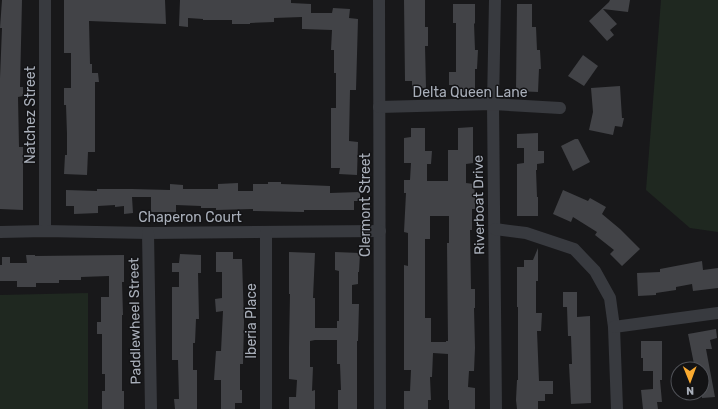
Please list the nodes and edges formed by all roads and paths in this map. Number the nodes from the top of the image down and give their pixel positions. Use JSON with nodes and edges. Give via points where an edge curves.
{"nodes":[{"id":1,"x":45,"y":0,"type":"edge"},
{"id":2,"x":379,"y":0,"type":"edge"},
{"id":3,"x":495,"y":0,"type":"edge"},
{"id":4,"x":492,"y":104,"type":"junction"},
{"id":5,"x":379,"y":107,"type":"junction"},
{"id":6,"x":560,"y":108,"type":"dead end"},
{"id":7,"x":495,"y":229,"type":"junction"},
{"id":8,"x":45,"y":231,"type":"junction"},
{"id":9,"x":380,"y":231,"type":"junction"},
{"id":10,"x":0,"y":232,"type":"edge"},
{"id":11,"x":266,"y":232,"type":"junction"},
{"id":12,"x":148,"y":233,"type":"junction"},
{"id":13,"x":718,"y":313,"type":"edge"},
{"id":14,"x":614,"y":326,"type":"junction"},
{"id":15,"x":151,"y":409,"type":"edge"},
{"id":16,"x":266,"y":409,"type":"edge"},
{"id":17,"x":380,"y":409,"type":"edge"},
{"id":18,"x":496,"y":409,"type":"edge"},
{"id":19,"x":617,"y":409,"type":"edge"}],
"edges":[{"from":1,"to":8,"type":"street","name":"Natchez Street"},
{"from":2,"to":5,"type":"street","name":"Clermont Street"},
{"from":3,"to":4,"type":"street","name":"Riverboat Drive"},
{"from":4,"to":5,"type":"street","name":"Delta Queen Lane"},
{"from":4,"to":6,"type":"street","name":"Delta Queen Lane"},
{"from":4,"to":7,"type":"street","name":"Riverboat Drive"},
{"from":5,"to":9,"type":"street","name":"Clermont Street"},
{"from":7,"to":14,"type":"street","via":[[526,233],[574,249],[595,271],[610,298]]},
{"from":7,"to":18,"type":"street","name":"Riverboat Drive"},
{"from":8,"to":10,"type":"street","name":"Chaperon Court"},
{"from":8,"to":12,"type":"street","name":"Chaperon Court"},
{"from":9,"to":11,"type":"street","name":"Chaperon Court"},
{"from":9,"to":17,"type":"street","name":"Clermont Street"},
{"from":11,"to":12,"type":"street","name":"Chaperon Court"},
{"from":11,"to":16,"type":"street","name":"Iberia Place"},
{"from":12,"to":15,"type":"street","name":"Paddlewheel Street"},
{"from":13,"to":14,"type":"street"},
{"from":14,"to":19,"type":"street"}]}
